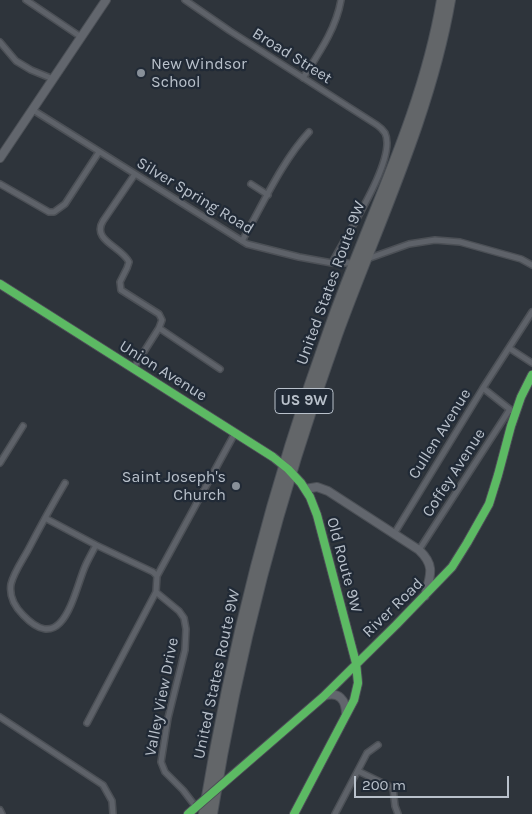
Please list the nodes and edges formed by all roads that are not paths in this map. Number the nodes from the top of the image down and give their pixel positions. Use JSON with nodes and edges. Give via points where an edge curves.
{"nodes":[{"id":1,"x":26,"y":0,"type":"edge"},
{"id":2,"x":106,"y":0,"type":"edge"},
{"id":3,"x":185,"y":0,"type":"edge"},
{"id":4,"x":341,"y":0,"type":"edge"},
{"id":5,"x":442,"y":0,"type":"edge"},
{"id":6,"x":450,"y":0,"type":"edge"},
{"id":7,"x":81,"y":37,"type":"junction"},
{"id":8,"x":0,"y":42,"type":"edge"},
{"id":9,"x":303,"y":78,"type":"junction"},
{"id":10,"x":53,"y":79,"type":"junction"},
{"id":11,"x":32,"y":110,"type":"junction"},
{"id":12,"x":310,"y":132,"type":"dead end"},
{"id":13,"x":99,"y":152,"type":"junction"},
{"id":14,"x":0,"y":158,"type":"edge"},
{"id":15,"x":134,"y":174,"type":"junction"},
{"id":16,"x":0,"y":184,"type":"edge"},
{"id":17,"x":251,"y":184,"type":"dead end"},
{"id":18,"x":268,"y":196,"type":"junction"},
{"id":19,"x":242,"y":241,"type":"junction"},
{"id":20,"x":366,"y":259,"type":"junction"},
{"id":21,"x":332,"y":262,"type":"junction"},
{"id":22,"x":353,"y":263,"type":"junction"},
{"id":23,"x":532,"y":265,"type":"edge"},
{"id":24,"x":0,"y":284,"type":"edge"},
{"id":25,"x":532,"y":312,"type":"edge"},
{"id":26,"x":159,"y":328,"type":"junction"},
{"id":27,"x":508,"y":348,"type":"junction"},
{"id":28,"x":532,"y":363,"type":"edge"},
{"id":29,"x":133,"y":369,"type":"junction"},
{"id":30,"x":220,"y":369,"type":"dead end"},
{"id":31,"x":532,"y":375,"type":"edge"},
{"id":32,"x":483,"y":388,"type":"junction"},
{"id":33,"x":510,"y":409,"type":"junction"},
{"id":34,"x":517,"y":414,"type":"junction"},
{"id":35,"x":22,"y":426,"type":"dead end"},
{"id":36,"x":235,"y":433,"type":"junction"},
{"id":37,"x":0,"y":463,"type":"edge"},
{"id":38,"x":284,"y":465,"type":"junction"},
{"id":39,"x":292,"y":473,"type":"junction"},
{"id":40,"x":65,"y":483,"type":"dead end"},
{"id":41,"x":305,"y":489,"type":"junction"},
{"id":42,"x":45,"y":518,"type":"junction"},
{"id":43,"x":394,"y":534,"type":"junction"},
{"id":44,"x":96,"y":545,"type":"junction"},
{"id":45,"x":418,"y":550,"type":"junction"},
{"id":46,"x":157,"y":576,"type":"junction"},
{"id":47,"x":156,"y":592,"type":"junction"},
{"id":48,"x":425,"y":596,"type":"junction"},
{"id":49,"x":356,"y":663,"type":"junction"},
{"id":50,"x":236,"y":665,"type":"junction"},
{"id":51,"x":322,"y":697,"type":"junction"},
{"id":52,"x":346,"y":714,"type":"junction"},
{"id":53,"x":0,"y":717,"type":"edge"},
{"id":54,"x":86,"y":723,"type":"dead end"},
{"id":55,"x":378,"y":745,"type":"dead end"},
{"id":56,"x":358,"y":771,"type":"junction"},
{"id":57,"x":0,"y":810,"type":"edge"},
{"id":58,"x":200,"y":810,"type":"edge"},
{"id":59,"x":2,"y":814,"type":"edge"},
{"id":60,"x":113,"y":814,"type":"edge"},
{"id":61,"x":188,"y":814,"type":"edge"},
{"id":62,"x":212,"y":814,"type":"edge"},
{"id":63,"x":294,"y":814,"type":"edge"},
{"id":64,"x":335,"y":814,"type":"edge"},
{"id":65,"x":398,"y":814,"type":"edge"}],
"edges":[{"from":1,"to":7,"type":"street"},
{"from":2,"to":7,"type":"street"},
{"from":3,"to":9,"type":"street","name":"Broad Street"},
{"from":4,"to":9,"type":"street","via":[[331,32]]},
{"from":5,"to":22,"type":"highway","name":"United States Route 9W","number":"US 9W","via":[[419,95]]},
{"from":6,"to":20,"type":"highway","name":"United States Route 9W","number":"US 9W","via":[[426,98]]},
{"from":7,"to":10,"type":"street"},
{"from":8,"to":10,"type":"street","via":[[16,61]]},
{"from":9,"to":21,"type":"street","name":"Broad Street","via":[[377,124],[385,133],[386,147],[374,184],[362,212]]},
{"from":10,"to":11,"type":"street"},
{"from":11,"to":13,"type":"street","name":"Silver Spring Road"},
{"from":11,"to":14,"type":"street"},
{"from":12,"to":18,"type":"street","via":[[289,158]]},
{"from":13,"to":15,"type":"street","name":"Silver Spring Road"},
{"from":13,"to":16,"type":"street","via":[[65,204],[54,212]]},
{"from":15,"to":19,"type":"street","name":"Silver Spring Road"},
{"from":15,"to":26,"type":"street","via":[[103,221],[100,234],[129,262],[120,288],[159,314],[162,320]]},
{"from":17,"to":18,"type":"street"},
{"from":18,"to":19,"type":"street"},
{"from":19,"to":21,"type":"street","name":"Silver Spring Road","via":[[299,257]]},
{"from":20,"to":22,"type":"street","name":"Silver Spring Road"},
{"from":20,"to":23,"type":"street","name":"Silver Spring Road","via":[[409,244],[435,240],[460,242]]},
{"from":20,"to":39,"type":"highway","name":"United States Route 9W","number":"US 9W","via":[[336,338]]},
{"from":21,"to":22,"type":"street","name":"Silver Spring Road"},
{"from":22,"to":38,"type":"highway","name":"United States Route 9W","number":"US 9W"},
{"from":24,"to":29,"type":"street","name":"Union Avenue"},
{"from":25,"to":27,"type":"street"},
{"from":26,"to":29,"type":"street"},
{"from":26,"to":30,"type":"street"},
{"from":27,"to":28,"type":"street"},
{"from":27,"to":32,"type":"street","name":"Cullen Avenue"},
{"from":29,"to":36,"type":"street","name":"Union Avenue"},
{"from":31,"to":34,"type":"street","name":"River Road"},
{"from":32,"to":33,"type":"street"},
{"from":32,"to":43,"type":"street","name":"Cullen Avenue"},
{"from":33,"to":34,"type":"street"},
{"from":33,"to":45,"type":"street","name":"Coffey Avenue"},
{"from":34,"to":48,"type":"street","name":"River Road","via":[[484,513],[452,568]]},
{"from":35,"to":37,"type":"street"},
{"from":36,"to":38,"type":"street","name":"Union Avenue"},
{"from":36,"to":46,"type":"street"},
{"from":38,"to":39,"type":"street","name":"Union Avenue"},
{"from":38,"to":50,"type":"highway","name":"United States Route 9W","number":"US 9W","via":[[258,557]]},
{"from":39,"to":41,"type":"street","name":"Union Avenue"},
{"from":39,"to":50,"type":"highway","name":"United States Route 9W","number":"US 9W"},
{"from":40,"to":42,"type":"street"},
{"from":41,"to":43,"type":"street","via":[[317,487],[326,490]]},
{"from":41,"to":49,"type":"street","name":"Old Route 9W","via":[[317,515]]},
{"from":42,"to":44,"type":"street"},
{"from":42,"to":44,"type":"street","via":[[15,573],[11,588],[17,608],[41,628],[52,629],[62,622]]},
{"from":43,"to":45,"type":"street"},
{"from":44,"to":46,"type":"street"},
{"from":45,"to":48,"type":"street","via":[[431,565]]},
{"from":46,"to":47,"type":"street"},
{"from":47,"to":54,"type":"street"},
{"from":47,"to":58,"type":"street","name":"Valley View Drive","via":[[179,611],[186,629],[161,762],[165,772]]},
{"from":48,"to":49,"type":"street","name":"River Road"},
{"from":49,"to":51,"type":"street","name":"River Road"},
{"from":49,"to":52,"type":"street","name":"Old Route 9W","via":[[357,690]]},
{"from":50,"to":58,"type":"highway","name":"United States Route 9W","number":"US 9W"},
{"from":50,"to":62,"type":"highway","name":"United States Route 9W","number":"US 9W"},
{"from":51,"to":52,"type":"street","via":[[330,694],[341,697],[346,705]]},
{"from":51,"to":58,"type":"street","name":"River Road","bridge":true,"via":[[227,780]]},
{"from":52,"to":63,"type":"street","name":"Old Route 9W"},
{"from":53,"to":60,"type":"street","via":[[103,786],[112,801]]},
{"from":55,"to":56,"type":"street","via":[[367,753]]},
{"from":56,"to":64,"type":"street"},
{"from":56,"to":65,"type":"street","via":[[393,788]]},
{"from":57,"to":59,"type":"street"},
{"from":58,"to":61,"type":"street","name":"River Road"}]}
